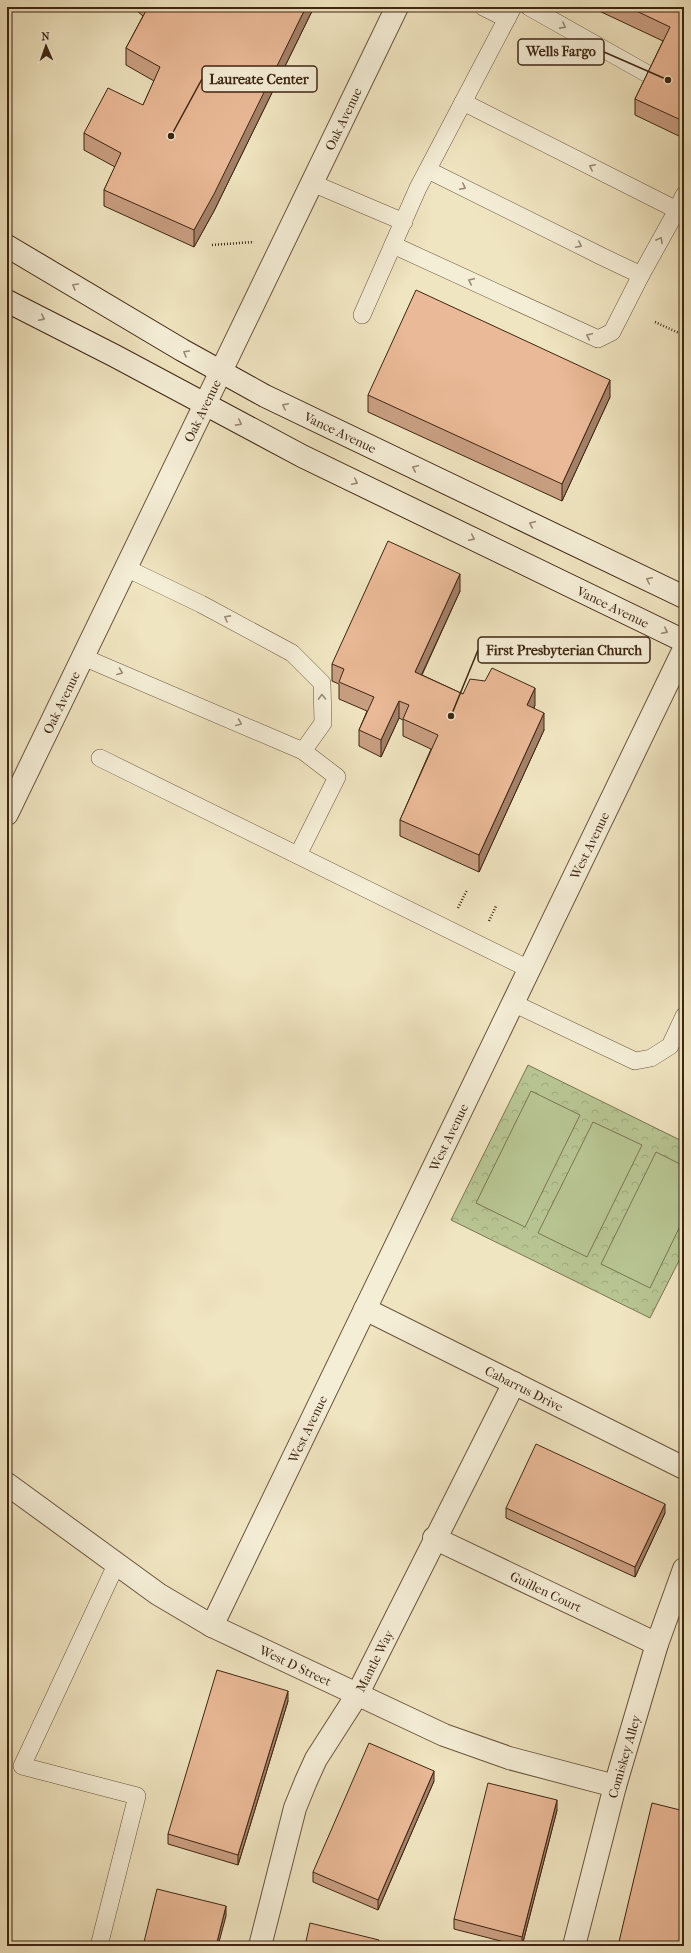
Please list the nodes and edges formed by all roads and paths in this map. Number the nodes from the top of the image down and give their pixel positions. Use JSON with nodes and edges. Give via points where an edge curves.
{"nodes":[{"id":1,"x":397,"y":7,"type":"edge"},
{"id":2,"x":483,"y":7,"type":"edge"},
{"id":3,"x":529,"y":7,"type":"edge"},
{"id":4,"x":510,"y":13,"type":"edge"},
{"id":5,"x":646,"y":73,"type":"edge"},
{"id":6,"x":463,"y":102,"type":"junction"},
{"id":7,"x":428,"y":170,"type":"junction"},
{"id":8,"x":312,"y":183,"type":"junction"},
{"id":9,"x":684,"y":195,"type":"edge"},
{"id":10,"x":677,"y":210,"type":"junction"},
{"id":11,"x":404,"y":222,"type":"junction"},
{"id":12,"x":285,"y":239,"type":"junction"},
{"id":13,"x":212,"y":245,"type":"dead end"},
{"id":14,"x":393,"y":245,"type":"junction"},
{"id":15,"x":7,"y":246,"type":"edge"},
{"id":16,"x":641,"y":274,"type":"junction"},
{"id":17,"x":7,"y":301,"type":"edge"},
{"id":18,"x":362,"y":315,"type":"dead end"},
{"id":19,"x":655,"y":322,"type":"dead end"},
{"id":20,"x":681,"y":334,"type":"dead end"},
{"id":21,"x":220,"y":372,"type":"junction"},
{"id":22,"x":204,"y":405,"type":"junction"},
{"id":23,"x":126,"y":568,"type":"junction"},
{"id":24,"x":684,"y":598,"type":"edge"},
{"id":25,"x":684,"y":641,"type":"edge"},
{"id":26,"x":684,"y":649,"type":"edge"},
{"id":27,"x":84,"y":657,"type":"junction"},
{"id":28,"x":303,"y":751,"type":"junction"},
{"id":29,"x":100,"y":758,"type":"dead end"},
{"id":30,"x":7,"y":814,"type":"edge"},
{"id":31,"x":298,"y":855,"type":"junction"},
{"id":32,"x":529,"y":969,"type":"junction"},
{"id":33,"x":513,"y":1003,"type":"junction"},
{"id":34,"x":684,"y":1016,"type":"edge"},
{"id":35,"x":365,"y":1309,"type":"junction"},
{"id":36,"x":514,"y":1383,"type":"junction"},
{"id":37,"x":684,"y":1468,"type":"edge"},
{"id":38,"x":7,"y":1484,"type":"edge"},
{"id":39,"x":434,"y":1538,"type":"junction"},
{"id":40,"x":116,"y":1565,"type":"junction"},
{"id":41,"x":684,"y":1569,"type":"edge"},
{"id":42,"x":212,"y":1626,"type":"junction"},
{"id":43,"x":657,"y":1644,"type":"junction"},
{"id":44,"x":357,"y":1695,"type":"junction"},
{"id":45,"x":615,"y":1786,"type":"junction"},
{"id":46,"x":99,"y":1946,"type":"edge"},
{"id":47,"x":260,"y":1946,"type":"edge"},
{"id":48,"x":574,"y":1946,"type":"edge"}],
"edges":[{"from":1,"to":8,"type":"street","name":"Oak Avenue"},
{"from":2,"to":4,"type":"lane"},
{"from":3,"to":5,"type":"lane","one_way":true},
{"from":4,"to":6,"type":"lane"},
{"from":6,"to":7,"type":"lane"},
{"from":10,"to":6,"type":"lane","one_way":true},
{"from":7,"to":11,"type":"lane"},
{"from":7,"to":16,"type":"lane","one_way":true,"via":[[603,258]]},
{"from":8,"to":11,"type":"lane"},
{"from":8,"to":12,"type":"street","name":"Oak Avenue"},
{"from":9,"to":10,"type":"lane"},
{"from":16,"to":10,"type":"lane","one_way":true},
{"from":11,"to":14,"type":"lane"},
{"from":12,"to":13,"type":"path"},
{"from":12,"to":21,"type":"street","name":"Oak Avenue"},
{"from":16,"to":14,"type":"lane","one_way":true,"via":[[612,332],[598,339]]},
{"from":14,"to":18,"type":"lane"},
{"from":21,"to":15,"type":"street","name":"Vance Avenue","one_way":true},
{"from":17,"to":22,"type":"street","name":"Vance Avenue","one_way":true},
{"from":19,"to":20,"type":"path"},
{"from":21,"to":22,"type":"street","name":"Oak Avenue"},
{"from":24,"to":21,"type":"street","name":"Vance Avenue","one_way":true,"via":[[283,405]]},
{"from":22,"to":23,"type":"street","name":"Oak Avenue"},
{"from":22,"to":25,"type":"street","name":"Vance Avenue","one_way":true,"via":[[302,456]]},
{"from":23,"to":27,"type":"street","name":"Oak Avenue"},
{"from":28,"to":23,"type":"lane","one_way":true,"via":[[322,723],[322,683],[292,653],[201,604]]},
{"from":26,"to":32,"type":"street","name":"West Avenue"},
{"from":27,"to":28,"type":"lane","one_way":true},
{"from":27,"to":30,"type":"street","name":"Oak Avenue"},
{"from":28,"to":31,"type":"lane","via":[[336,777]]},
{"from":29,"to":31,"type":"lane"},
{"from":31,"to":32,"type":"lane"},
{"from":32,"to":33,"type":"street","name":"West Avenue"},
{"from":33,"to":34,"type":"lane","via":[[635,1062],[651,1058],[670,1046]]},
{"from":33,"to":35,"type":"street","name":"West Avenue"},
{"from":35,"to":36,"type":"street","name":"Cabarrus Drive"},
{"from":35,"to":42,"type":"street","name":"West Avenue"},
{"from":36,"to":37,"type":"street","name":"Cabarrus Drive"},
{"from":36,"to":39,"type":"street","name":"Mantle Way"},
{"from":38,"to":40,"type":"street","name":"West D Street"},
{"from":39,"to":43,"type":"street","name":"Guillen Court"},
{"from":39,"to":44,"type":"street","name":"Mantle Way"},
{"from":40,"to":42,"type":"street","name":"West D Street"},
{"from":40,"to":46,"type":"lane","via":[[22,1766],[137,1796]]},
{"from":41,"to":43,"type":"street","name":"Comiskey Alley"},
{"from":42,"to":44,"type":"street","name":"West D Street"},
{"from":43,"to":45,"type":"street","name":"Comiskey Alley"},
{"from":44,"to":45,"type":"street","name":"West D Street","via":[[444,1736],[477,1748]]},
{"from":44,"to":47,"type":"street","name":"Mantle Way","via":[[316,1759],[295,1808]]},
{"from":45,"to":48,"type":"street","name":"Comiskey Alley"}]}
